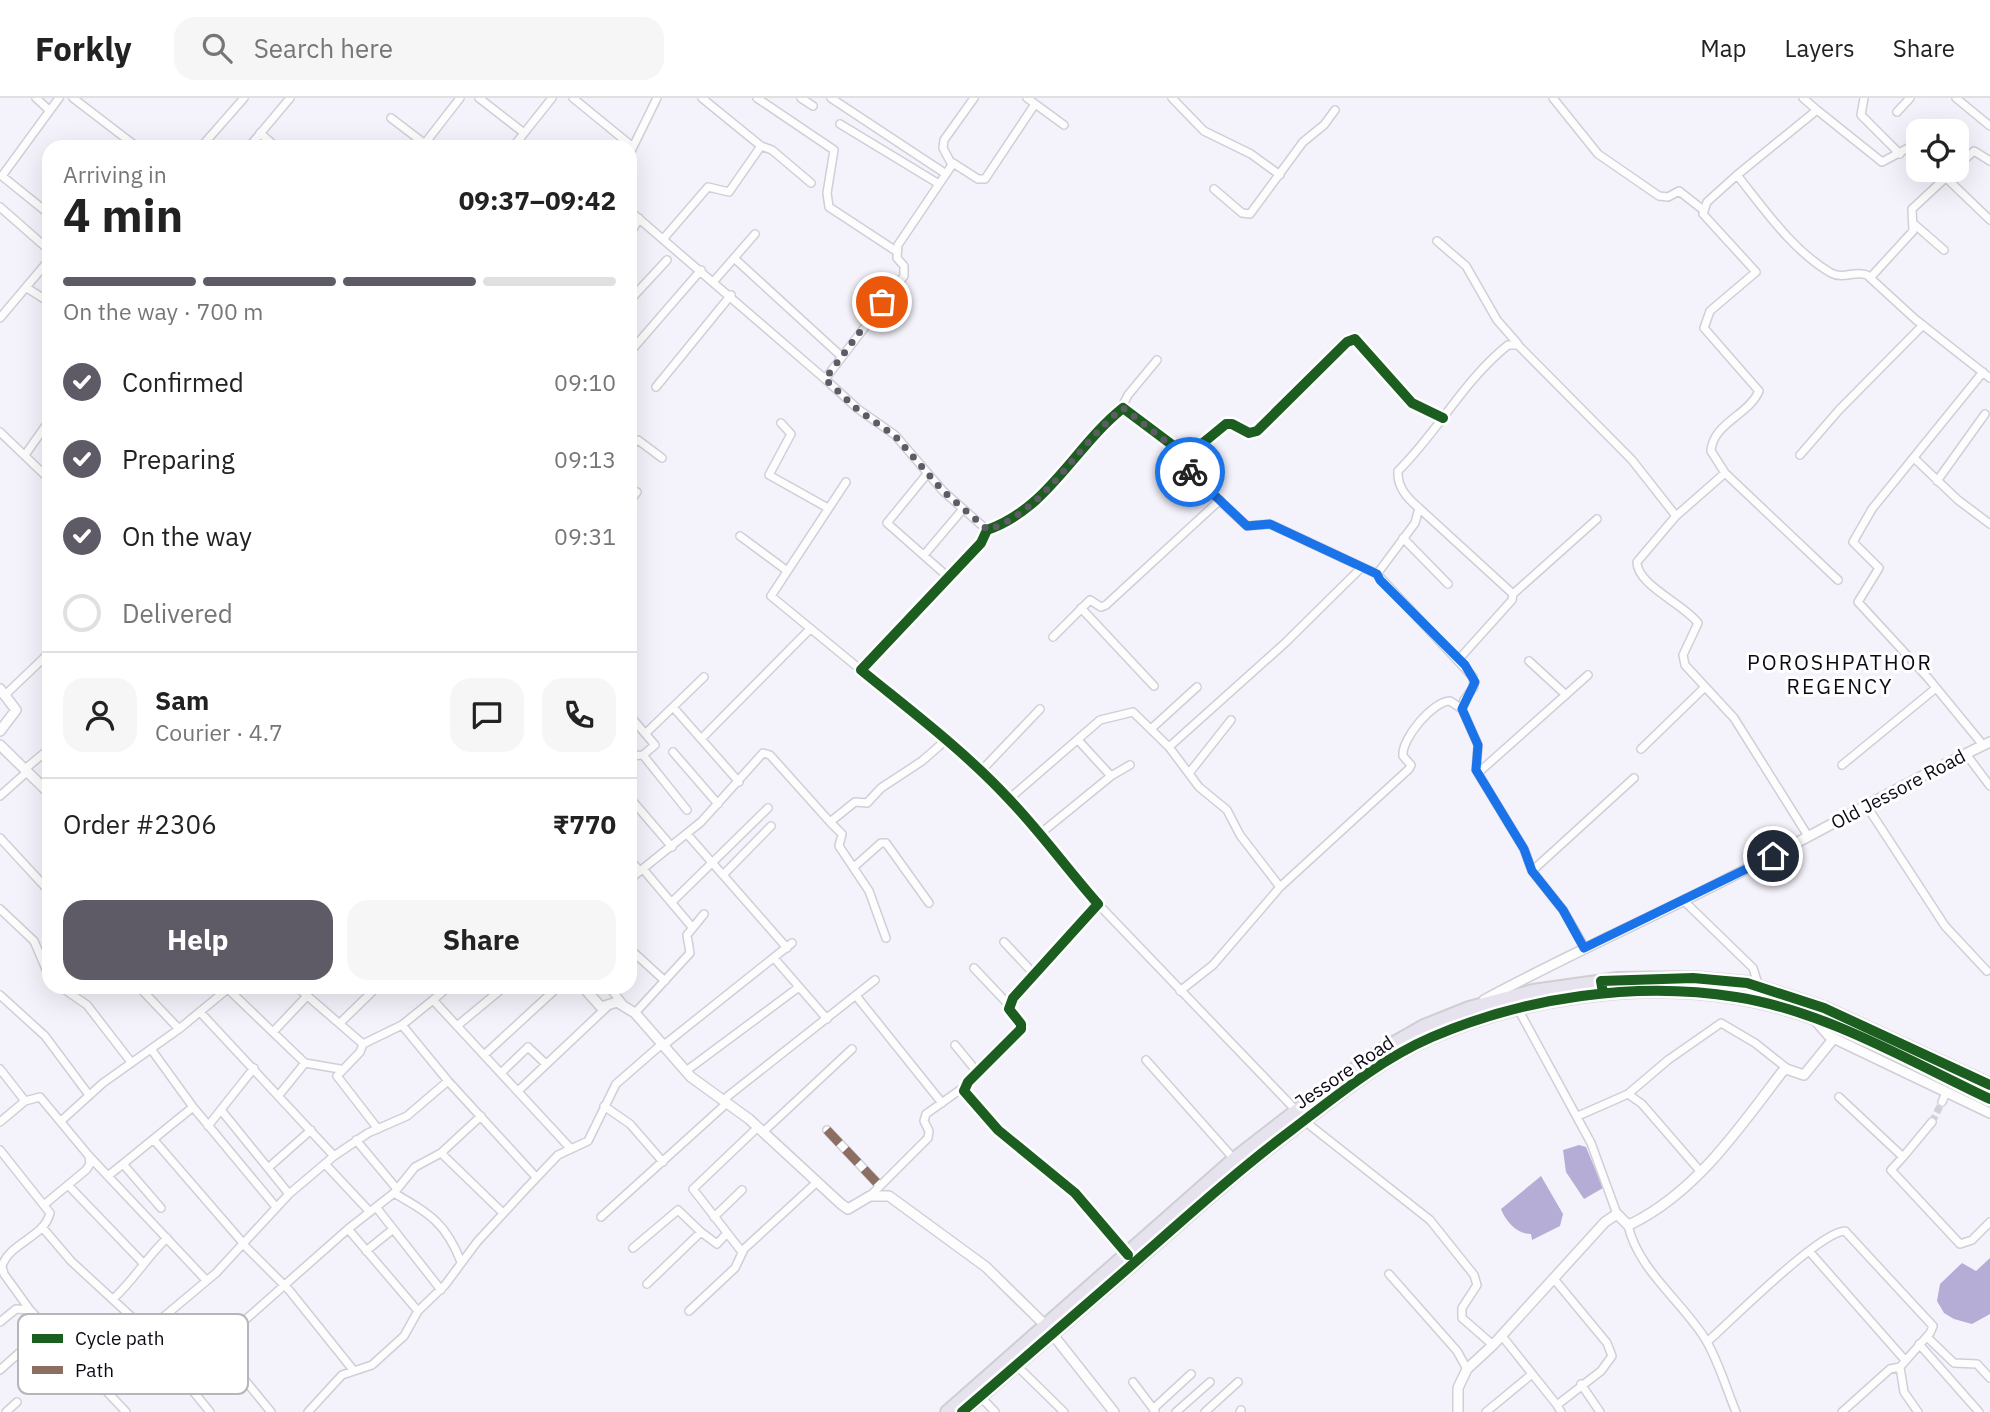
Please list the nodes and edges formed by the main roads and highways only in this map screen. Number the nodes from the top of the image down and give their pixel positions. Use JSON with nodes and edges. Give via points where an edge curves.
{"nodes":[{"id":1,"x":1602,"y":987,"type":"junction"},
{"id":2,"x":1990,"y":1085,"type":"edge"},
{"id":3,"x":1990,"y":1100,"type":"edge"},
{"id":4,"x":1300,"y":1115,"type":"junction"},
{"id":5,"x":1049,"y":1329,"type":"junction"},
{"id":6,"x":947,"y":1412,"type":"edge"},
{"id":7,"x":961,"y":1412,"type":"edge"}],
"edges":[{"from":1,"to":2,"type":"highway","via":[[1693,978],[1747,983],[1848,1018]]},
{"from":1,"to":3,"type":"highway","name":"Jessore Road","via":[[1728,996],[1814,1019]]},
{"from":1,"to":4,"type":"highway","name":"Jessore Road","via":[[1432,1037]]},
{"from":1,"to":4,"type":"highway","name":"Jessore Road","via":[[1511,991],[1424,1026],[1339,1079]]},
{"from":4,"to":5,"type":"highway","name":"Jessore Road"},
{"from":4,"to":5,"type":"highway","name":"Jessore Road","via":[[1234,1160]]},
{"from":5,"to":6,"type":"highway","name":"Jessore Road"},
{"from":5,"to":7,"type":"highway","name":"Jessore Road"}]}
